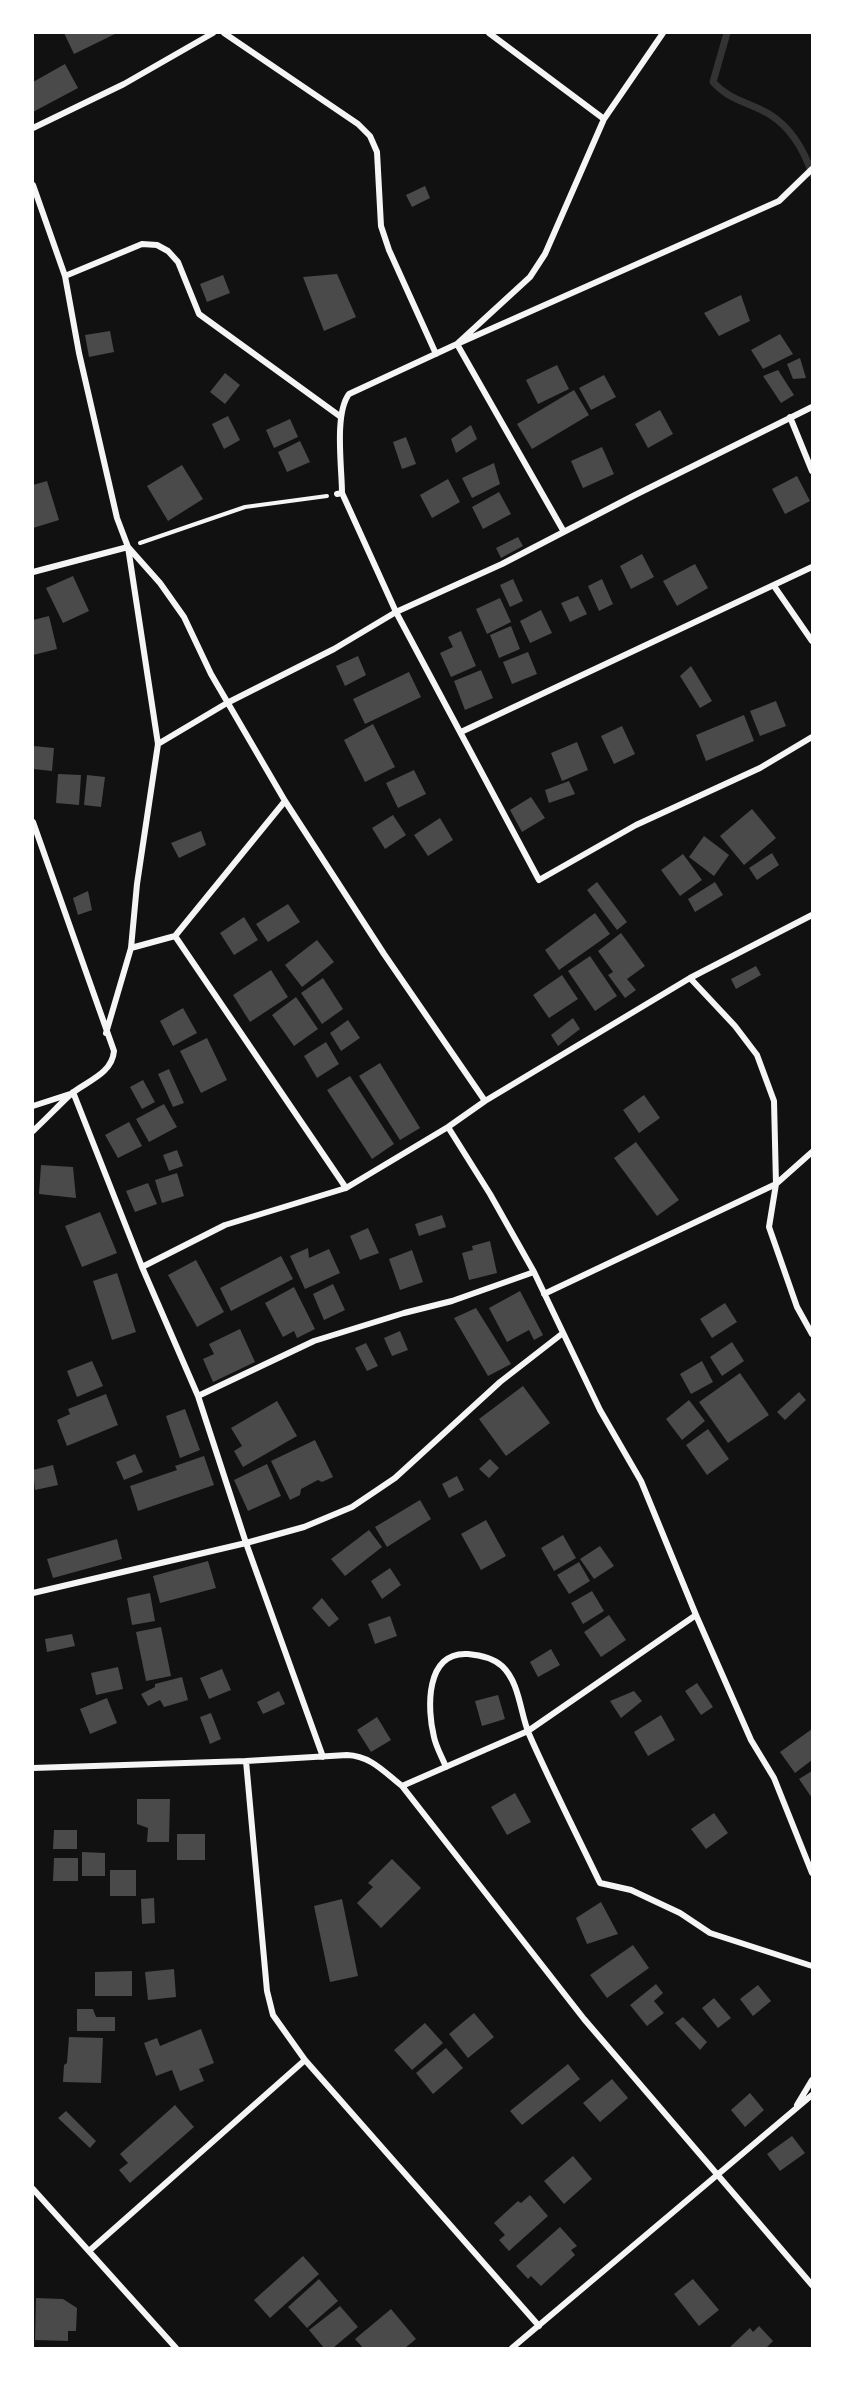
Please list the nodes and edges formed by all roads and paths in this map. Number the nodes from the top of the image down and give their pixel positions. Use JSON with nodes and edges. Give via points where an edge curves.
{"nodes":[{"id":1,"x":213,"y":33,"type":"edge"},
{"id":2,"x":224,"y":33,"type":"edge"},
{"id":3,"x":489,"y":33,"type":"edge"},
{"id":4,"x":663,"y":33,"type":"edge"},
{"id":5,"x":603,"y":119,"type":"junction"},
{"id":6,"x":33,"y":128,"type":"edge"},
{"id":7,"x":812,"y":169,"type":"edge"},
{"id":8,"x":33,"y":185,"type":"edge"},
{"id":9,"x":65,"y":276,"type":"junction"},
{"id":10,"x":458,"y":344,"type":"junction"},
{"id":11,"x":436,"y":354,"type":"junction"},
{"id":12,"x":812,"y":407,"type":"edge"},
{"id":13,"x":341,"y":417,"type":"junction"},
{"id":14,"x":790,"y":417,"type":"junction"},
{"id":15,"x":812,"y":471,"type":"edge"},
{"id":16,"x":340,"y":494,"type":"junction"},
{"id":17,"x":564,"y":532,"type":"junction"},
{"id":18,"x":128,"y":547,"type":"junction"},
{"id":19,"x":812,"y":567,"type":"edge"},
{"id":20,"x":33,"y":572,"type":"edge"},
{"id":21,"x":774,"y":586,"type":"junction"},
{"id":22,"x":396,"y":612,"type":"junction"},
{"id":23,"x":812,"y":641,"type":"edge"},
{"id":24,"x":227,"y":702,"type":"junction"},
{"id":25,"x":461,"y":732,"type":"junction"},
{"id":26,"x":812,"y":737,"type":"edge"},
{"id":27,"x":158,"y":744,"type":"junction"},
{"id":28,"x":285,"y":801,"type":"junction"},
{"id":29,"x":33,"y":822,"type":"edge"},
{"id":30,"x":812,"y":915,"type":"edge"},
{"id":31,"x":175,"y":936,"type":"junction"},
{"id":32,"x":131,"y":948,"type":"junction"},
{"id":33,"x":690,"y":978,"type":"junction"},
{"id":34,"x":106,"y":1033,"type":"junction"},
{"id":35,"x":73,"y":1092,"type":"junction"},
{"id":36,"x":486,"y":1101,"type":"junction"},
{"id":37,"x":33,"y":1106,"type":"edge"},
{"id":38,"x":448,"y":1127,"type":"junction"},
{"id":39,"x":33,"y":1131,"type":"edge"},
{"id":40,"x":812,"y":1152,"type":"edge"},
{"id":41,"x":776,"y":1184,"type":"junction"},
{"id":42,"x":346,"y":1188,"type":"junction"},
{"id":43,"x":142,"y":1267,"type":"junction"},
{"id":44,"x":534,"y":1272,"type":"junction"},
{"id":45,"x":544,"y":1294,"type":"junction"},
{"id":46,"x":563,"y":1333,"type":"junction"},
{"id":47,"x":812,"y":1334,"type":"edge"},
{"id":48,"x":198,"y":1396,"type":"junction"},
{"id":49,"x":246,"y":1543,"type":"junction"},
{"id":50,"x":33,"y":1593,"type":"edge"},
{"id":51,"x":696,"y":1615,"type":"junction"},
{"id":52,"x":528,"y":1731,"type":"junction"},
{"id":53,"x":322,"y":1757,"type":"junction"},
{"id":54,"x":246,"y":1761,"type":"junction"},
{"id":55,"x":446,"y":1767,"type":"junction"},
{"id":56,"x":33,"y":1768,"type":"edge"},
{"id":57,"x":402,"y":1786,"type":"junction"},
{"id":58,"x":812,"y":1873,"type":"edge"},
{"id":59,"x":812,"y":1966,"type":"edge"},
{"id":60,"x":305,"y":2060,"type":"junction"},
{"id":61,"x":812,"y":2080,"type":"edge"},
{"id":62,"x":812,"y":2096,"type":"edge"},
{"id":63,"x":794,"y":2110,"type":"junction"},
{"id":64,"x":718,"y":2175,"type":"junction"},
{"id":65,"x":33,"y":2189,"type":"edge"},
{"id":66,"x":89,"y":2252,"type":"junction"},
{"id":67,"x":812,"y":2285,"type":"edge"},
{"id":68,"x":539,"y":2326,"type":"junction"},
{"id":69,"x":176,"y":2348,"type":"edge"},
{"id":70,"x":513,"y":2348,"type":"edge"}],
"edges":[{"from":1,"to":6,"type":"street","via":[[124,84]]},
{"from":2,"to":11,"type":"street","via":[[370,136],[377,152],[381,226]]},
{"from":3,"to":5,"type":"street"},
{"from":4,"to":5,"type":"street"},
{"from":5,"to":10,"type":"street","via":[[545,254],[530,277]]},
{"from":7,"to":10,"type":"street","via":[[779,201]]},
{"from":8,"to":9,"type":"street"},
{"from":9,"to":13,"type":"street","via":[[142,244],[157,245],[178,262],[199,314]]},
{"from":9,"to":18,"type":"street","via":[[117,518]]},
{"from":10,"to":11,"type":"street"},
{"from":10,"to":17,"type":"street"},
{"from":11,"to":13,"type":"street","via":[[349,394]]},
{"from":12,"to":14,"type":"street"},
{"from":13,"to":16,"type":"street"},
{"from":14,"to":15,"type":"street"},
{"from":14,"to":17,"type":"street"},
{"from":16,"to":18,"type":"path","via":[[245,507]]},
{"from":16,"to":22,"type":"street"},
{"from":17,"to":22,"type":"street"},
{"from":18,"to":20,"type":"street"},
{"from":18,"to":24,"type":"street","via":[[184,617]]},
{"from":18,"to":27,"type":"street"},
{"from":19,"to":21,"type":"street"},
{"from":21,"to":23,"type":"street"},
{"from":21,"to":25,"type":"street"},
{"from":22,"to":24,"type":"street","via":[[334,649]]},
{"from":22,"to":25,"type":"street"},
{"from":24,"to":27,"type":"street"},
{"from":24,"to":28,"type":"street"},
{"from":25,"to":26,"type":"street","via":[[539,880],[636,825],[759,768]]},
{"from":27,"to":32,"type":"street"},
{"from":28,"to":31,"type":"street"},
{"from":28,"to":36,"type":"street"},
{"from":29,"to":34,"type":"street"},
{"from":30,"to":33,"type":"street"},
{"from":31,"to":32,"type":"street"},
{"from":31,"to":42,"type":"street"},
{"from":32,"to":34,"type":"street"},
{"from":33,"to":36,"type":"street"},
{"from":33,"to":41,"type":"street","via":[[757,1055],[774,1101]]},
{"from":34,"to":35,"type":"street","via":[[114,1047],[113,1058],[101,1074]]},
{"from":35,"to":37,"type":"street"},
{"from":35,"to":39,"type":"street"},
{"from":35,"to":43,"type":"street"},
{"from":36,"to":38,"type":"street"},
{"from":38,"to":42,"type":"street"},
{"from":38,"to":44,"type":"street"},
{"from":40,"to":41,"type":"street"},
{"from":41,"to":45,"type":"street"},
{"from":41,"to":47,"type":"street","via":[[769,1227],[796,1307]]},
{"from":42,"to":43,"type":"street","via":[[225,1225]]},
{"from":43,"to":48,"type":"street"},
{"from":44,"to":45,"type":"street"},
{"from":44,"to":48,"type":"street","via":[[452,1301],[314,1341]]},
{"from":45,"to":46,"type":"street"},
{"from":46,"to":49,"type":"street","via":[[500,1382],[396,1478],[352,1507],[304,1527]]},
{"from":46,"to":51,"type":"street","via":[[600,1410],[641,1481]]},
{"from":48,"to":49,"type":"street"},
{"from":49,"to":50,"type":"street"},
{"from":49,"to":53,"type":"street"},
{"from":51,"to":52,"type":"street"},
{"from":51,"to":58,"type":"street","via":[[751,1740],[774,1778]]},
{"from":52,"to":55,"type":"street"},
{"from":52,"to":55,"type":"street","via":[[513,1681],[502,1666],[471,1654],[448,1660],[437,1671],[429,1702],[434,1737]]},
{"from":52,"to":59,"type":"street","via":[[600,1883],[631,1890],[680,1913],[710,1933]]},
{"from":53,"to":54,"type":"street"},
{"from":53,"to":57,"type":"street","via":[[359,1756]]},
{"from":54,"to":56,"type":"street"},
{"from":54,"to":60,"type":"street","via":[[267,1991],[273,2015]]},
{"from":55,"to":57,"type":"street"},
{"from":57,"to":64,"type":"street","via":[[584,2019]]},
{"from":60,"to":66,"type":"street"},
{"from":60,"to":68,"type":"street"},
{"from":61,"to":63,"type":"street"},
{"from":62,"to":63,"type":"street"},
{"from":63,"to":64,"type":"street"},
{"from":64,"to":67,"type":"street"},
{"from":64,"to":68,"type":"street"},
{"from":65,"to":66,"type":"street"},
{"from":66,"to":69,"type":"street"},
{"from":68,"to":70,"type":"street"}]}
